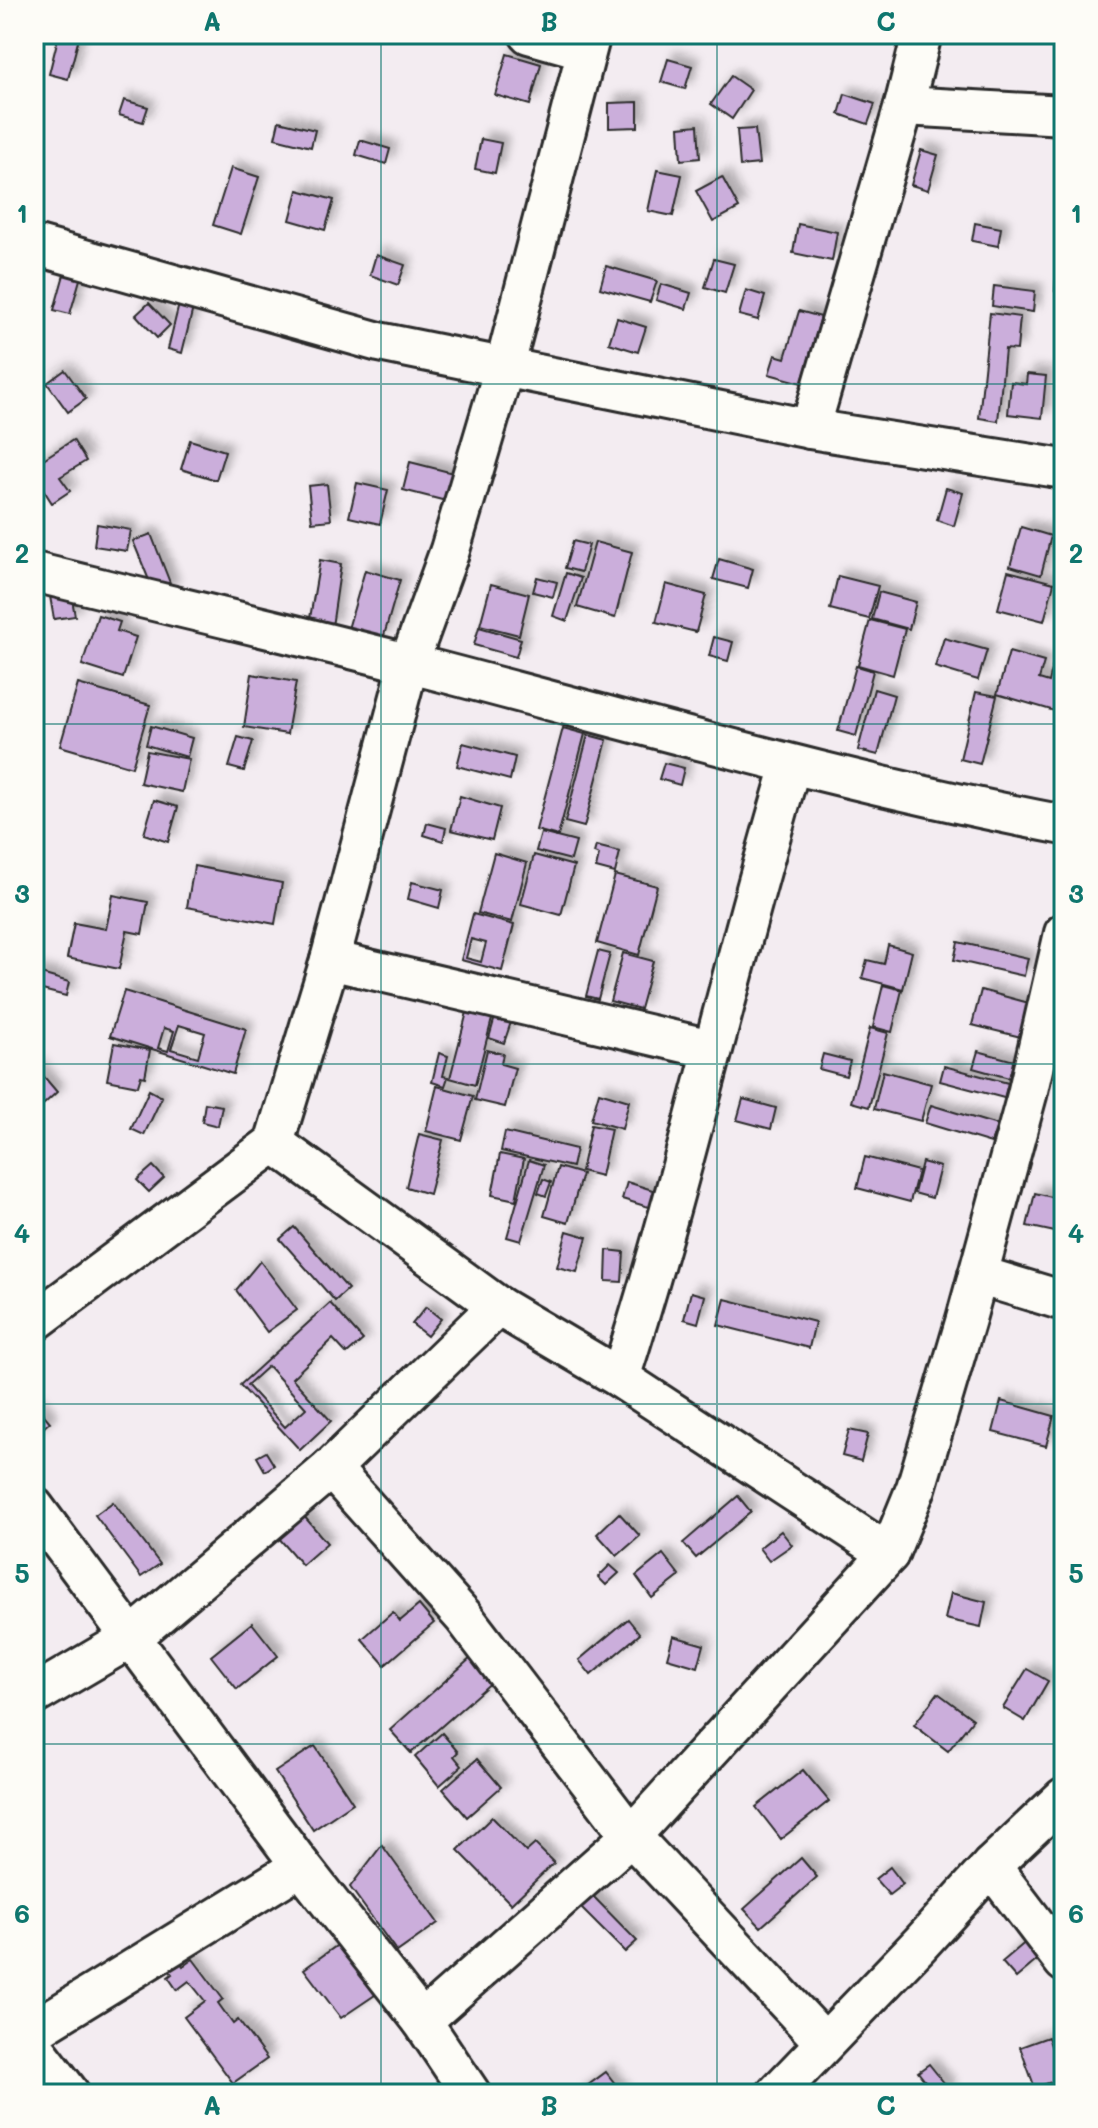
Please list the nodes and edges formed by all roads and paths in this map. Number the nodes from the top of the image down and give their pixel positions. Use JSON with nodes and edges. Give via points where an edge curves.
{"nodes":[{"id":1,"x":529,"y":34,"type":"edge"},
{"id":2,"x":922,"y":34,"type":"edge"},
{"id":3,"x":589,"y":42,"type":"edge"},
{"id":4,"x":904,"y":106,"type":"junction"},
{"id":5,"x":1064,"y":115,"type":"edge"},
{"id":6,"x":34,"y":245,"type":"edge"},
{"id":7,"x":505,"y":365,"type":"junction"},
{"id":8,"x":810,"y":429,"type":"junction"},
{"id":9,"x":1064,"y":469,"type":"edge"},
{"id":10,"x":34,"y":572,"type":"edge"},
{"id":11,"x":34,"y":586,"type":"edge"},
{"id":12,"x":34,"y":597,"type":"edge"},
{"id":13,"x":409,"y":663,"type":"junction"},
{"id":14,"x":791,"y":766,"type":"junction"},
{"id":15,"x":1064,"y":825,"type":"edge"},
{"id":16,"x":1064,"y":933,"type":"edge"},
{"id":17,"x":330,"y":960,"type":"junction"},
{"id":18,"x":711,"y":1049,"type":"junction"},
{"id":19,"x":274,"y":1143,"type":"junction"},
{"id":20,"x":978,"y":1275,"type":"junction"},
{"id":21,"x":1064,"y":1301,"type":"edge"},
{"id":22,"x":498,"y":1306,"type":"junction"},
{"id":23,"x":34,"y":1322,"type":"edge"},
{"id":24,"x":620,"y":1378,"type":"junction"},
{"id":25,"x":331,"y":1468,"type":"junction"},
{"id":26,"x":34,"y":1507,"type":"edge"},
{"id":27,"x":889,"y":1554,"type":"junction"},
{"id":28,"x":131,"y":1638,"type":"junction"},
{"id":29,"x":34,"y":1695,"type":"edge"},
{"id":30,"x":1064,"y":1797,"type":"edge"},
{"id":31,"x":631,"y":1836,"type":"junction"},
{"id":32,"x":301,"y":1866,"type":"junction"},
{"id":33,"x":991,"y":1866,"type":"junction"},
{"id":34,"x":1064,"y":1962,"type":"edge"},
{"id":35,"x":422,"y":2021,"type":"junction"},
{"id":36,"x":34,"y":2030,"type":"edge"},
{"id":37,"x":824,"y":2042,"type":"junction"},
{"id":38,"x":34,"y":2047,"type":"edge"},
{"id":39,"x":70,"y":2094,"type":"edge"},
{"id":40,"x":471,"y":2094,"type":"edge"},
{"id":41,"x":776,"y":2094,"type":"edge"}],
"edges":[{"from":1,"to":3,"type":"street"},
{"from":2,"to":4,"type":"street"},
{"from":3,"to":7,"type":"street"},
{"from":4,"to":5,"type":"street"},
{"from":4,"to":8,"type":"street"},
{"from":6,"to":7,"type":"street","via":[[379,342]]},
{"from":7,"to":8,"type":"street"},
{"from":7,"to":13,"type":"street","via":[[450,550]]},
{"from":8,"to":9,"type":"street"},
{"from":10,"to":13,"type":"street"},
{"from":11,"to":12,"type":"street"},
{"from":13,"to":14,"type":"street"},
{"from":13,"to":17,"type":"street"},
{"from":14,"to":15,"type":"street"},
{"from":14,"to":18,"type":"street"},
{"from":16,"to":20,"type":"street"},
{"from":17,"to":18,"type":"street"},
{"from":17,"to":19,"type":"street"},
{"from":18,"to":24,"type":"street","via":[[649,1289]]},
{"from":19,"to":22,"type":"street"},
{"from":19,"to":23,"type":"street"},
{"from":20,"to":21,"type":"street"},
{"from":20,"to":27,"type":"street","via":[[916,1488]]},
{"from":22,"to":24,"type":"street"},
{"from":22,"to":25,"type":"street"},
{"from":24,"to":27,"type":"street"},
{"from":25,"to":28,"type":"street"},
{"from":25,"to":31,"type":"street","via":[[463,1616]]},
{"from":26,"to":28,"type":"street"},
{"from":27,"to":31,"type":"street"},
{"from":28,"to":29,"type":"street"},
{"from":28,"to":32,"type":"street"},
{"from":30,"to":33,"type":"street"},
{"from":31,"to":35,"type":"street"},
{"from":31,"to":37,"type":"street"},
{"from":32,"to":35,"type":"street"},
{"from":32,"to":36,"type":"street"},
{"from":33,"to":34,"type":"street"},
{"from":33,"to":37,"type":"street"},
{"from":35,"to":40,"type":"street"},
{"from":37,"to":41,"type":"street"},
{"from":38,"to":39,"type":"street"}]}
